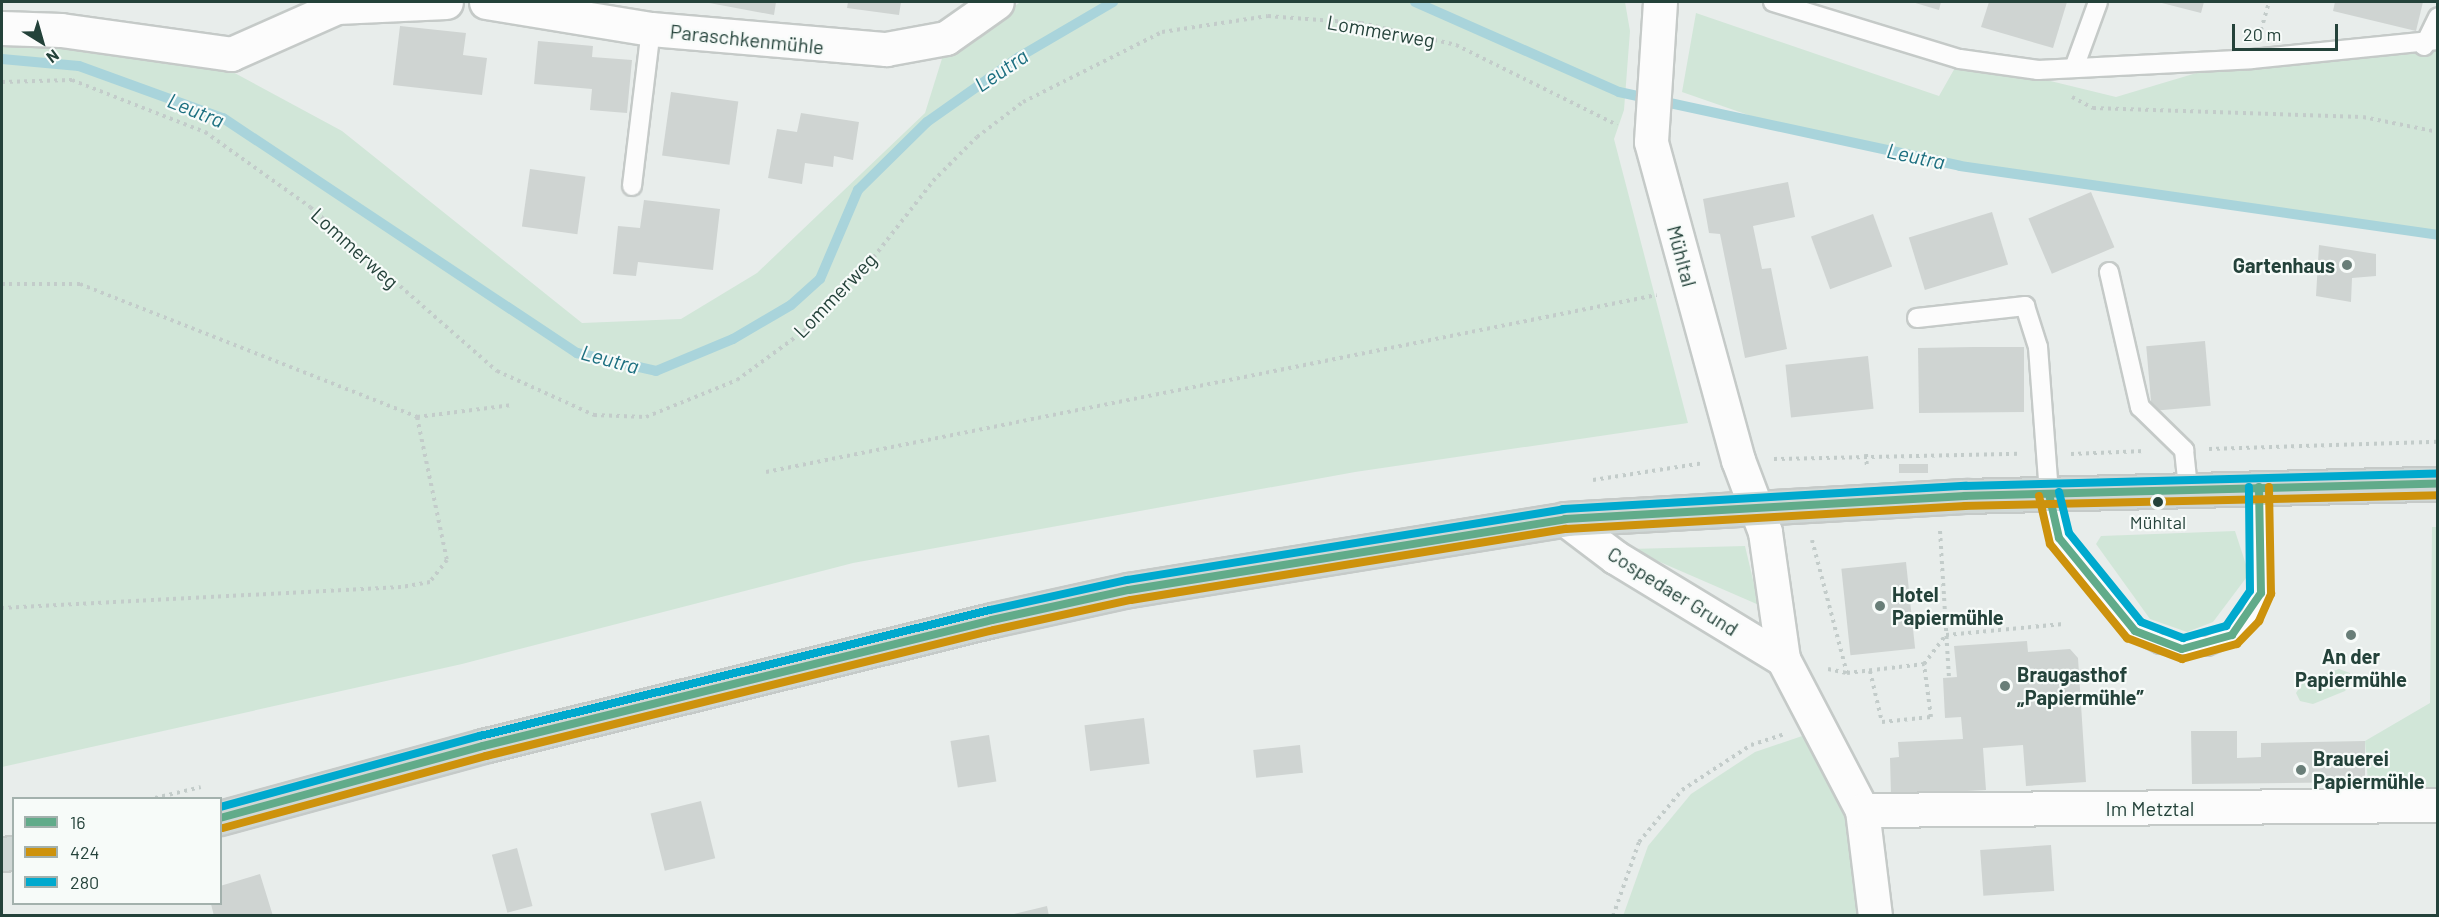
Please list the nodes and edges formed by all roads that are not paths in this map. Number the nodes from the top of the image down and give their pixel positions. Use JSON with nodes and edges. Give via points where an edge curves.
{"nodes":[{"id":1,"x":446,"y":2,"type":"edge"},
{"id":2,"x":486,"y":2,"type":"edge"},
{"id":3,"x":998,"y":2,"type":"edge"},
{"id":4,"x":1660,"y":2,"type":"edge"},
{"id":5,"x":1773,"y":2,"type":"edge"},
{"id":6,"x":2098,"y":2,"type":"edge"},
{"id":7,"x":1807,"y":7,"type":"edge"},
{"id":8,"x":2438,"y":17,"type":"edge"},
{"id":9,"x":2,"y":28,"type":"edge"},
{"id":10,"x":651,"y":29,"type":"junction"},
{"id":11,"x":2431,"y":43,"type":"edge"},
{"id":12,"x":2074,"y":68,"type":"junction"},
{"id":13,"x":632,"y":186,"type":"dead end"},
{"id":14,"x":2109,"y":272,"type":"dead end"},
{"id":15,"x":1917,"y":318,"type":"dead end"},
{"id":16,"x":2438,"y":484,"type":"edge"},
{"id":17,"x":2259,"y":487,"type":"junction"},
{"id":18,"x":2187,"y":489,"type":"junction"},
{"id":19,"x":2049,"y":494,"type":"junction"},
{"id":20,"x":1755,"y":505,"type":"junction"},
{"id":21,"x":1565,"y":519,"type":"junction"},
{"id":22,"x":1784,"y":659,"type":"junction"},
{"id":23,"x":2438,"y":805,"type":"edge"},
{"id":24,"x":1862,"y":810,"type":"junction"},
{"id":25,"x":222,"y":817,"type":"edge"},
{"id":26,"x":1875,"y":915,"type":"edge"}],
"edges":[{"from":1,"to":9,"type":"street","via":[[337,7],[231,54],[61,30]]},
{"from":2,"to":10,"type":"street","name":"Paraschkenmühle"},
{"from":3,"to":10,"type":"street","name":"Paraschkenmühle","via":[[946,38],[886,49]]},
{"from":4,"to":20,"type":"street","name":"Mühltal","via":[[1651,142],[1738,460]]},
{"from":5,"to":7,"type":"lane"},
{"from":6,"to":12,"type":"lane"},
{"from":7,"to":12,"type":"lane","via":[[1960,59],[2038,70]]},
{"from":8,"to":11,"type":"lane"},
{"from":10,"to":13,"type":"lane"},
{"from":11,"to":12,"type":"lane"},
{"from":14,"to":18,"type":"lane","via":[[2140,407],[2184,450]]},
{"from":15,"to":19,"type":"lane","via":[[2025,306],[2038,347]]},
{"from":16,"to":17,"type":"main road"},
{"from":17,"to":18,"type":"main road"},
{"from":17,"to":19,"type":"lane","via":[[2261,593],[2232,635],[2182,649],[2135,631],[2059,538]]},
{"from":18,"to":19,"type":"main road"},
{"from":19,"to":20,"type":"main road"},
{"from":20,"to":21,"type":"main road"},
{"from":20,"to":22,"type":"street","via":[[1765,532]]},
{"from":21,"to":22,"type":"street","name":"Cospedaer Grund","via":[[1615,557]]},
{"from":21,"to":25,"type":"main road","via":[[1141,588],[1003,617],[483,746]]},
{"from":22,"to":24,"type":"street"},
{"from":23,"to":24,"type":"street","name":"Im Metztal"},
{"from":24,"to":26,"type":"street"}]}
